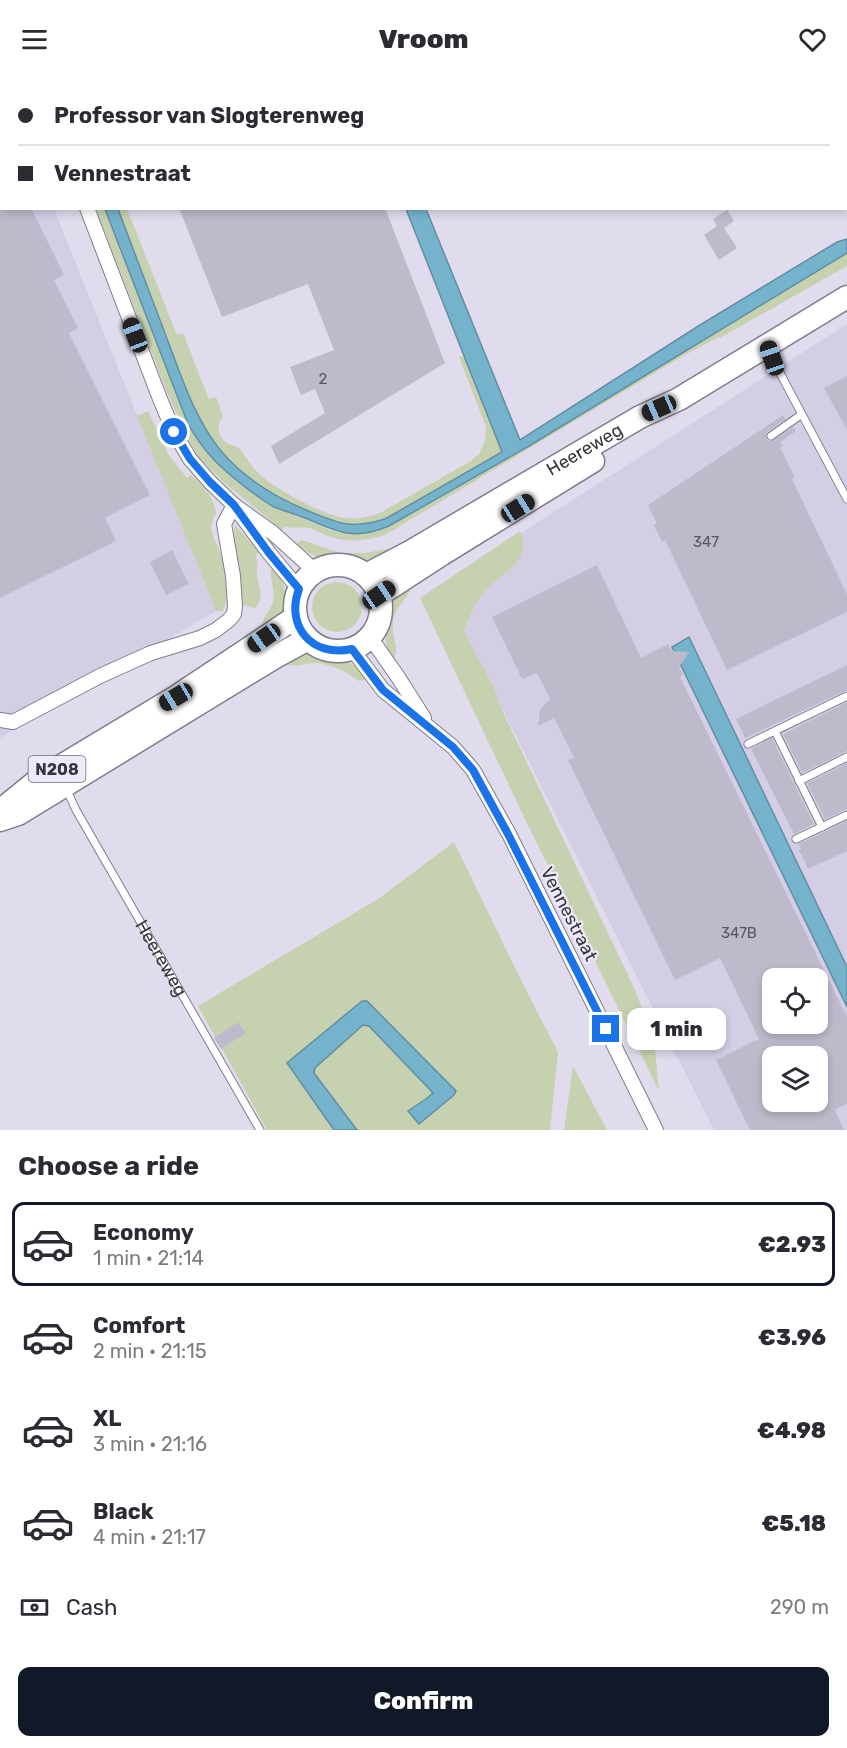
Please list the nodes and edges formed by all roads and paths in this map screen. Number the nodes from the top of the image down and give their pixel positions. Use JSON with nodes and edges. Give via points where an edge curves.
{"nodes":[{"id":1,"x":88,"y":210,"type":"edge"},
{"id":2,"x":847,"y":297,"type":"edge"},
{"id":3,"x":768,"y":345,"type":"junction"},
{"id":4,"x":679,"y":399,"type":"junction"},
{"id":5,"x":802,"y":414,"type":"junction"},
{"id":6,"x":771,"y":436,"type":"dead end"},
{"id":7,"x":847,"y":499,"type":"edge"},
{"id":8,"x":234,"y":505,"type":"junction"},
{"id":9,"x":315,"y":571,"type":"junction"},
{"id":10,"x":366,"y":575,"type":"junction"},
{"id":11,"x":299,"y":589,"type":"junction"},
{"id":12,"x":379,"y":595,"type":"junction"},
{"id":13,"x":296,"y":617,"type":"junction"},
{"id":14,"x":308,"y":639,"type":"junction"},
{"id":15,"x":361,"y":643,"type":"junction"},
{"id":16,"x":847,"y":696,"type":"edge"},
{"id":17,"x":0,"y":720,"type":"edge"},
{"id":18,"x":430,"y":728,"type":"junction"},
{"id":19,"x":775,"y":731,"type":"junction"},
{"id":20,"x":748,"y":744,"type":"dead end"},
{"id":21,"x":847,"y":757,"type":"edge"},
{"id":22,"x":60,"y":778,"type":"junction"},
{"id":23,"x":799,"y":781,"type":"junction"},
{"id":24,"x":0,"y":811,"type":"edge"},
{"id":25,"x":847,"y":815,"type":"edge"},
{"id":26,"x":0,"y":820,"type":"edge"},
{"id":27,"x":822,"y":827,"type":"junction"},
{"id":28,"x":796,"y":839,"type":"dead end"},
{"id":29,"x":260,"y":1130,"type":"edge"},
{"id":30,"x":656,"y":1130,"type":"edge"}],
"edges":[{"from":1,"to":8,"type":"street","via":[[174,432],[190,459]]},
{"from":2,"to":3,"type":"main road","name":"Heereweg"},
{"from":3,"to":4,"type":"main road","name":"Heereweg"},
{"from":3,"to":5,"type":"lane"},
{"from":4,"to":10,"type":"main road","name":"Heereweg","via":[[640,417]]},
{"from":4,"to":12,"type":"main road","name":"Heereweg","via":[[645,428]]},
{"from":5,"to":6,"type":"lane"},
{"from":5,"to":7,"type":"lane"},
{"from":8,"to":9,"type":"street"},
{"from":8,"to":11,"type":"street"},
{"from":8,"to":17,"type":"street","via":[[224,524],[235,606],[229,620],[200,639],[151,653],[13,722]]},
{"from":9,"to":10,"type":"main road","via":[[342,565]]},
{"from":9,"to":11,"type":"main road"},
{"from":10,"to":12,"type":"main road"},
{"from":11,"to":13,"type":"main road"},
{"from":12,"to":15,"type":"main road","via":[[380,618],[374,631]]},
{"from":13,"to":14,"type":"main road"},
{"from":13,"to":22,"type":"main road","number":"N208"},
{"from":14,"to":15,"type":"main road","via":[[324,649],[342,651]]},
{"from":14,"to":22,"type":"main road","number":"N208"},
{"from":15,"to":18,"type":"street","name":"Vennestraat","via":[[398,677]]},
{"from":15,"to":18,"type":"street","name":"Vennestraat","via":[[383,690]]},
{"from":16,"to":19,"type":"lane"},
{"from":18,"to":30,"type":"street","name":"Vennestraat","via":[[473,770]]},
{"from":19,"to":20,"type":"lane"},
{"from":19,"to":23,"type":"lane"},
{"from":21,"to":23,"type":"lane"},
{"from":22,"to":24,"type":"main road","number":"N208","via":[[38,780]]},
{"from":22,"to":26,"type":"main road","number":"N208","via":[[18,814]]},
{"from":22,"to":29,"type":"lane","name":"Heereweg"},
{"from":23,"to":27,"type":"lane"},
{"from":25,"to":27,"type":"lane"},
{"from":27,"to":28,"type":"lane"}]}
